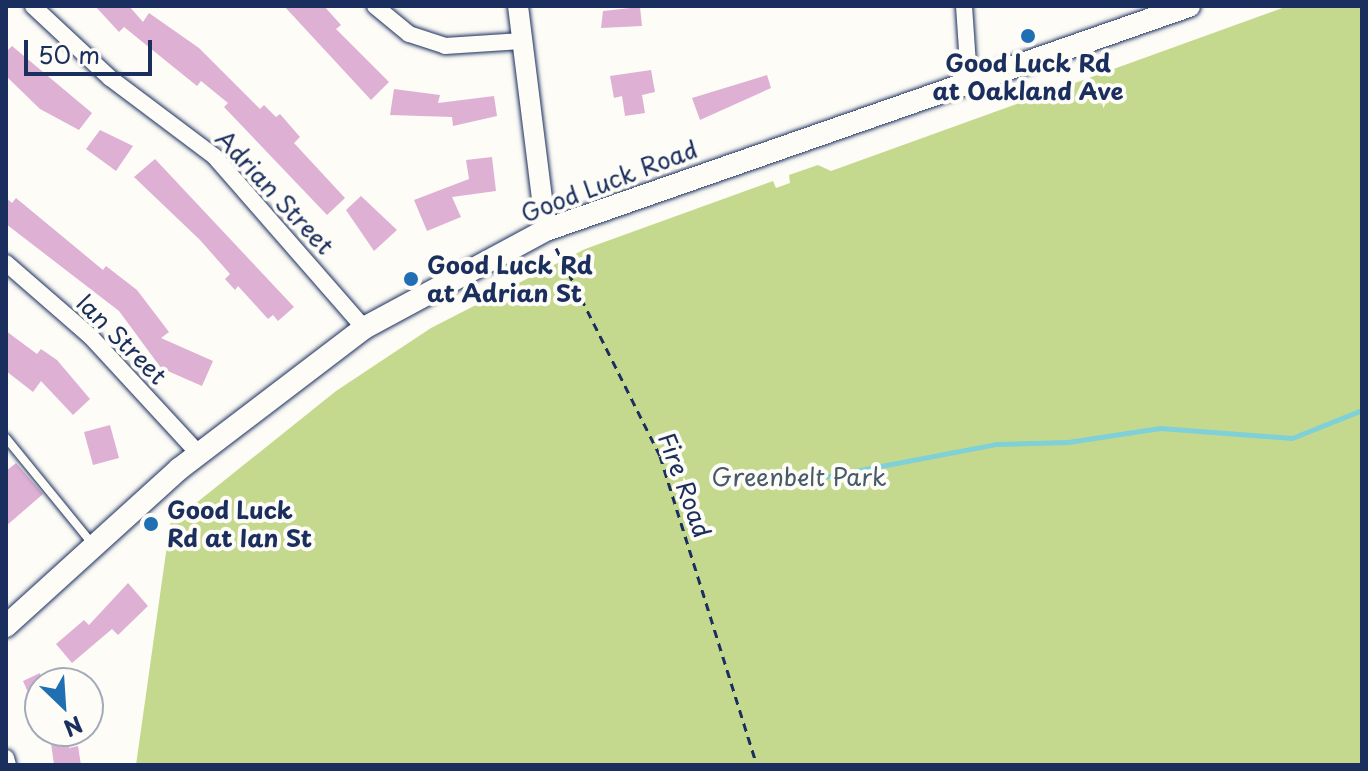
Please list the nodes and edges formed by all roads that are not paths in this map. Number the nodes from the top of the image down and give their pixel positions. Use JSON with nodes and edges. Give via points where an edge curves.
{"nodes":[{"id":1,"x":33,"y":6,"type":"edge"},
{"id":2,"x":375,"y":6,"type":"edge"},
{"id":3,"x":518,"y":6,"type":"edge"},
{"id":4,"x":964,"y":6,"type":"edge"},
{"id":5,"x":1189,"y":6,"type":"edge"},
{"id":6,"x":522,"y":41,"type":"junction"},
{"id":7,"x":969,"y":80,"type":"junction"},
{"id":8,"x":546,"y":230,"type":"junction"},
{"id":9,"x":6,"y":263,"type":"edge"},
{"id":10,"x":364,"y":328,"type":"junction"},
{"id":11,"x":6,"y":438,"type":"edge"},
{"id":12,"x":199,"y":454,"type":"junction"},
{"id":13,"x":94,"y":546,"type":"junction"},
{"id":14,"x":6,"y":626,"type":"edge"},
{"id":15,"x":6,"y":758,"type":"edge"},
{"id":16,"x":8,"y":765,"type":"edge"}],
"edges":[{"from":1,"to":10,"type":"street","name":"Adrian Street","via":[[110,78],[214,156]]},
{"from":2,"to":6,"type":"street","via":[[409,34],[445,46]]},
{"from":3,"to":6,"type":"street"},
{"from":4,"to":7,"type":"street"},
{"from":5,"to":7,"type":"main road","name":"Good Luck Road"},
{"from":6,"to":8,"type":"street"},
{"from":7,"to":8,"type":"main road","name":"Good Luck Road"},
{"from":8,"to":10,"type":"main road","name":"Good Luck Road"},
{"from":9,"to":12,"type":"street","name":"Ian Street","via":[[91,337]]},
{"from":10,"to":12,"type":"main road","name":"Good Luck Road"},
{"from":11,"to":13,"type":"lane"},
{"from":12,"to":13,"type":"main road","name":"Good Luck Road"},
{"from":13,"to":14,"type":"main road","name":"Good Luck Road"},
{"from":15,"to":16,"type":"street"}]}
